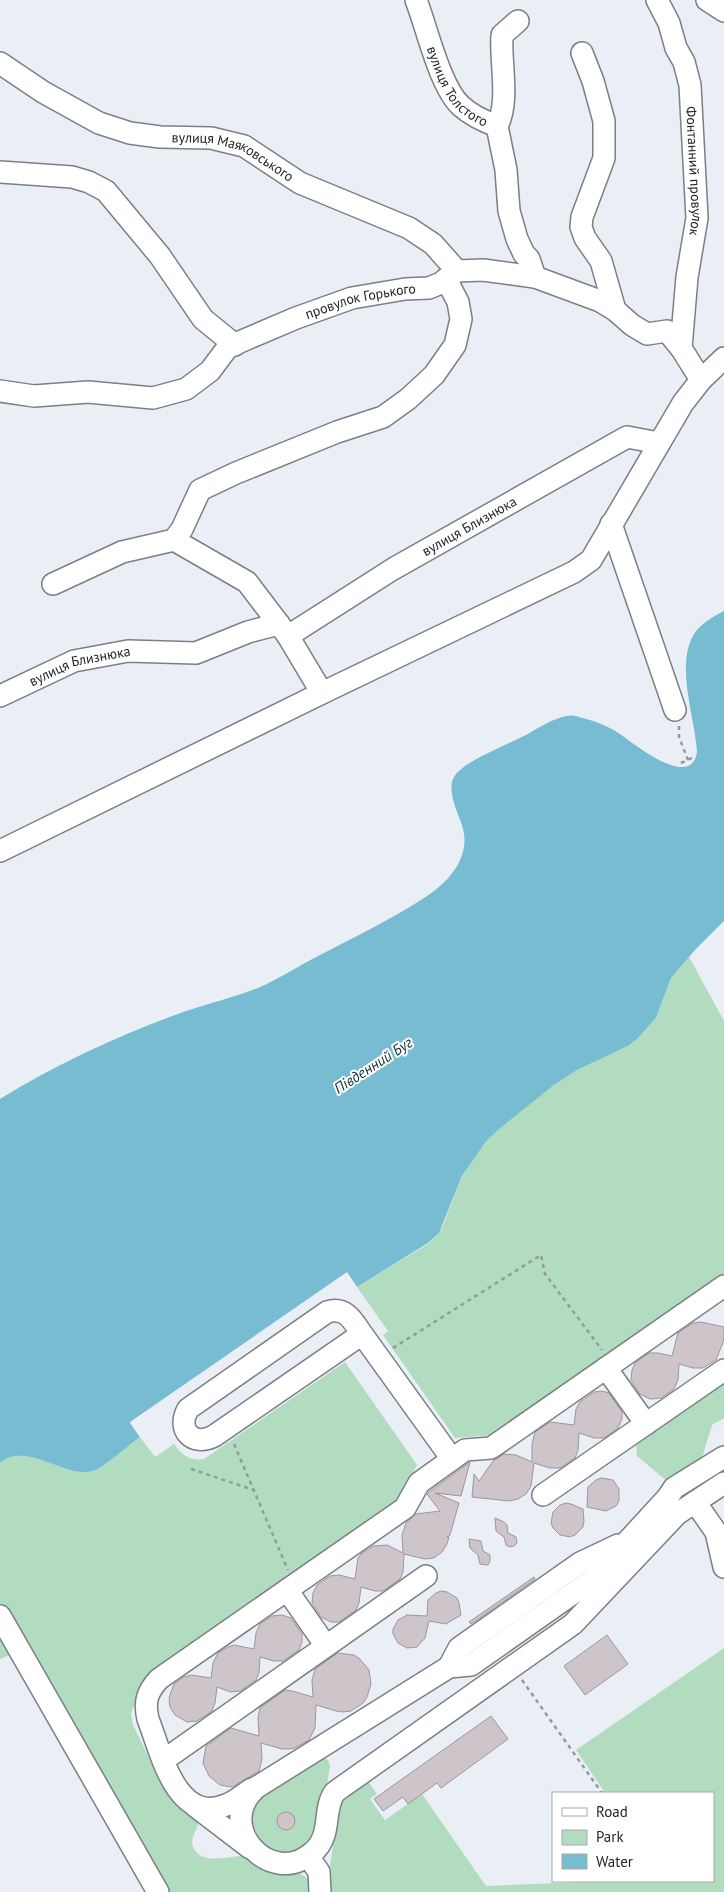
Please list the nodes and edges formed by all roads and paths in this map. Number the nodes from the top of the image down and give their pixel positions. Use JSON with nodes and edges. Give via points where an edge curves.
{"nodes":[{"id":1,"x":416,"y":0,"type":"edge"},
{"id":2,"x":657,"y":0,"type":"edge"},
{"id":3,"x":707,"y":0,"type":"edge"},
{"id":4,"x":724,"y":11,"type":"edge"},
{"id":5,"x":518,"y":21,"type":"dead end"},
{"id":6,"x":582,"y":54,"type":"dead end"},
{"id":7,"x":0,"y":63,"type":"edge"},
{"id":8,"x":497,"y":126,"type":"junction"},
{"id":9,"x":0,"y":172,"type":"edge"},
{"id":10,"x":451,"y":275,"type":"junction"},
{"id":11,"x":534,"y":277,"type":"junction"},
{"id":12,"x":616,"y":310,"type":"junction"},
{"id":13,"x":235,"y":345,"type":"junction"},
{"id":14,"x":681,"y":348,"type":"junction"},
{"id":15,"x":724,"y":358,"type":"edge"},
{"id":16,"x":701,"y":380,"type":"junction"},
{"id":17,"x":0,"y":391,"type":"edge"},
{"id":18,"x":658,"y":443,"type":"junction"},
{"id":19,"x":611,"y":524,"type":"junction"},
{"id":20,"x":174,"y":540,"type":"junction"},
{"id":21,"x":53,"y":584,"type":"dead end"},
{"id":22,"x":284,"y":630,"type":"junction"},
{"id":23,"x":322,"y":693,"type":"junction"},
{"id":24,"x":0,"y":696,"type":"edge"},
{"id":25,"x":675,"y":710,"type":"joint"},
{"id":26,"x":694,"y":757,"type":"dead end"},
{"id":27,"x":688,"y":760,"type":"junction"},
{"id":28,"x":681,"y":763,"type":"dead end"},
{"id":29,"x":0,"y":851,"type":"edge"},
{"id":30,"x":724,"y":1286,"type":"edge"},
{"id":31,"x":362,"y":1334,"type":"junction"},
{"id":32,"x":379,"y":1357,"type":"junction"},
{"id":33,"x":609,"y":1366,"type":"junction"},
{"id":34,"x":724,"y":1370,"type":"edge"},
{"id":35,"x":646,"y":1424,"type":"junction"},
{"id":36,"x":226,"y":1427,"type":"junction"},
{"id":37,"x":724,"y":1457,"type":"edge"},
{"id":38,"x":452,"y":1459,"type":"junction"},
{"id":39,"x":724,"y":1467,"type":"edge"},
{"id":40,"x":191,"y":1469,"type":"dead end"},
{"id":41,"x":724,"y":1483,"type":"edge"},
{"id":42,"x":254,"y":1490,"type":"junction"},
{"id":43,"x":543,"y":1495,"type":"dead end"},
{"id":44,"x":679,"y":1496,"type":"junction"},
{"id":45,"x":724,"y":1567,"type":"edge"},
{"id":46,"x":426,"y":1576,"type":"dead end"},
{"id":47,"x":290,"y":1587,"type":"junction"},
{"id":48,"x":0,"y":1616,"type":"edge"},
{"id":49,"x":326,"y":1646,"type":"junction"},
{"id":50,"x":512,"y":1667,"type":"junction"},
{"id":51,"x":164,"y":1760,"type":"junction"},
{"id":52,"x":262,"y":1783,"type":"junction"},
{"id":53,"x":601,"y":1792,"type":"edge"},
{"id":54,"x":191,"y":1803,"type":"junction"},
{"id":55,"x":255,"y":1853,"type":"junction"},
{"id":56,"x":308,"y":1856,"type":"junction"},
{"id":57,"x":158,"y":1892,"type":"edge"},
{"id":58,"x":320,"y":1892,"type":"edge"}],
"edges":[{"from":1,"to":8,"type":"street","name":"вулиця Толстого","via":[[450,92],[478,119]]},
{"from":2,"to":14,"type":"street","name":"Фонтанний провулок","via":[[669,23],[690,85],[697,218],[687,276]]},
{"from":3,"to":4,"type":"street"},
{"from":5,"to":8,"type":"street","via":[[502,35],[503,116]]},
{"from":6,"to":12,"type":"street","via":[[604,121],[604,158],[581,227],[601,261]]},
{"from":7,"to":10,"type":"street","name":"вулиця Маяковського","via":[[99,123],[130,133],[211,138],[244,146],[300,183],[409,228],[433,244]]},
{"from":8,"to":11,"type":"street","name":"вулиця Толстого","via":[[506,170],[509,211]]},
{"from":9,"to":13,"type":"street","via":[[72,177],[106,191],[160,256],[203,320]]},
{"from":10,"to":11,"type":"street","name":"провулок Горького","via":[[483,270]]},
{"from":10,"to":13,"type":"street","name":"провулок Горького","via":[[428,288],[352,298]]},
{"from":10,"to":20,"type":"street","name":"вулиця Маяковського","via":[[461,320],[455,344],[434,375],[383,417],[200,490]]},
{"from":11,"to":12,"type":"street","name":"провулок Горького"},
{"from":12,"to":14,"type":"street","name":"провулок Горького","via":[[647,334],[667,331]]},
{"from":13,"to":17,"type":"street","name":"провулок Горького","via":[[228,348],[210,371],[186,389],[153,398],[88,392],[34,396]]},
{"from":14,"to":16,"type":"street","name":"провулок Горького"},
{"from":15,"to":16,"type":"street"},
{"from":16,"to":18,"type":"street"},
{"from":18,"to":19,"type":"street"},
{"from":18,"to":22,"type":"street","name":"вулиця Близнюка","via":[[627,437]]},
{"from":19,"to":23,"type":"street","via":[[591,560],[574,572]]},
{"from":19,"to":25,"type":"street"},
{"from":20,"to":21,"type":"street","via":[[122,552]]},
{"from":20,"to":22,"type":"street","via":[[247,582]]},
{"from":22,"to":23,"type":"street"},
{"from":22,"to":24,"type":"street","name":"вулиця Близнюка","via":[[248,632],[196,653],[128,651],[74,660]]},
{"from":23,"to":29,"type":"street"},
{"from":25,"to":27,"type":"path","via":[[679,737]]},
{"from":26,"to":27,"type":"path"},
{"from":27,"to":28,"type":"path"},
{"from":30,"to":33,"type":"street"},
{"from":31,"to":32,"type":"street"},
{"from":31,"to":36,"type":"street"},
{"from":31,"to":36,"type":"street","via":[[345,1312],[327,1312],[188,1409],[183,1420],[186,1432],[196,1439],[208,1439]]},
{"from":32,"to":33,"type":"path","via":[[541,1255],[545,1274]]},
{"from":32,"to":38,"type":"street"},
{"from":33,"to":35,"type":"street"},
{"from":33,"to":38,"type":"street","via":[[491,1448],[465,1450]]},
{"from":34,"to":35,"type":"street"},
{"from":35,"to":43,"type":"street"},
{"from":36,"to":42,"type":"path"},
{"from":37,"to":44,"type":"street"},
{"from":38,"to":47,"type":"street","via":[[419,1483],[405,1508]]},
{"from":39,"to":44,"type":"street"},
{"from":40,"to":42,"type":"path"},
{"from":41,"to":44,"type":"street"},
{"from":42,"to":47,"type":"path"},
{"from":44,"to":45,"type":"street","via":[[716,1532]]},
{"from":44,"to":50,"type":"street","via":[[677,1514],[573,1624]]},
{"from":44,"to":52,"type":"street","via":[[628,1541],[592,1580],[471,1665],[449,1667]]},
{"from":46,"to":49,"type":"street"},
{"from":47,"to":49,"type":"street"},
{"from":47,"to":51,"type":"street","via":[[159,1679],[151,1688],[146,1708]]},
{"from":48,"to":57,"type":"street"},
{"from":49,"to":51,"type":"street"},
{"from":50,"to":53,"type":"path"},
{"from":50,"to":56,"type":"street","via":[[335,1792],[322,1841]]},
{"from":51,"to":54,"type":"street","via":[[176,1788]]},
{"from":52,"to":54,"type":"street","via":[[224,1806],[211,1808]]},
{"from":52,"to":55,"type":"street","via":[[247,1797],[241,1816],[244,1836]]},
{"from":54,"to":55,"type":"street"},
{"from":55,"to":56,"type":"street","via":[[280,1863]]},
{"from":56,"to":58,"type":"street","via":[[318,1872]]}]}
